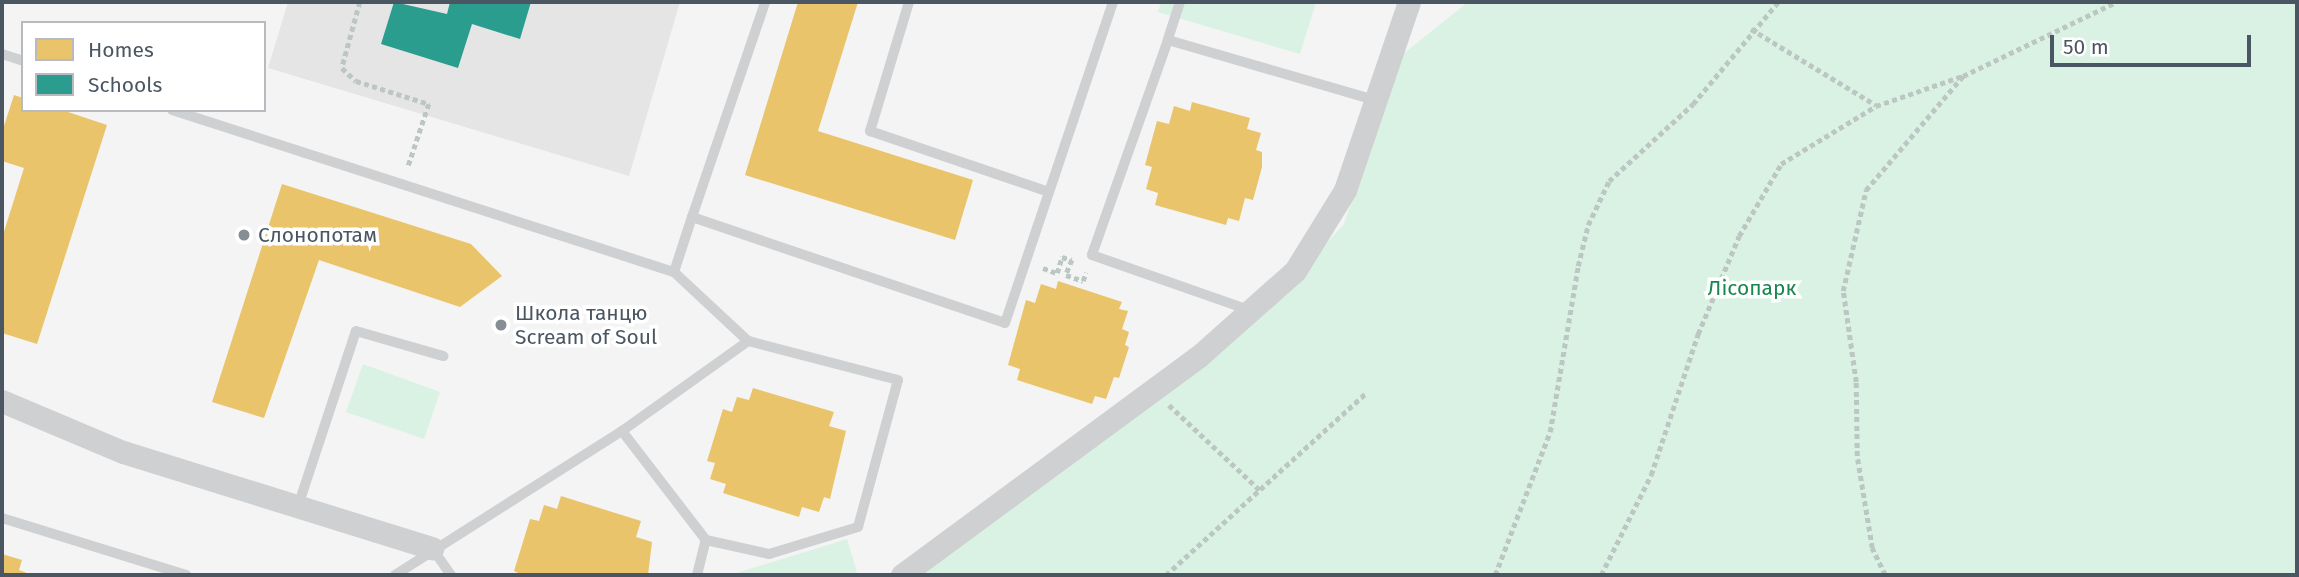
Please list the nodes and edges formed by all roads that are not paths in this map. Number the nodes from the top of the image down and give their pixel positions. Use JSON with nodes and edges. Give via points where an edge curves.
{"nodes":[{"id":1,"x":765,"y":2,"type":"edge"},
{"id":2,"x":909,"y":2,"type":"edge"},
{"id":3,"x":1113,"y":2,"type":"edge"},
{"id":4,"x":1180,"y":2,"type":"edge"},
{"id":5,"x":1409,"y":2,"type":"edge"},
{"id":6,"x":1168,"y":40,"type":"junction"},
{"id":7,"x":2,"y":54,"type":"edge"},
{"id":8,"x":21,"y":60,"type":"edge"},
{"id":9,"x":1378,"y":101,"type":"junction"},
{"id":10,"x":178,"y":112,"type":"edge"},
{"id":11,"x":1046,"y":191,"type":"junction"},
{"id":12,"x":692,"y":217,"type":"junction"},
{"id":13,"x":674,"y":272,"type":"junction"},
{"id":14,"x":1252,"y":311,"type":"junction"},
{"id":15,"x":748,"y":341,"type":"junction"},
{"id":16,"x":443,"y":356,"type":"dead end"},
{"id":17,"x":2,"y":401,"type":"edge"},
{"id":18,"x":622,"y":430,"type":"junction"},
{"id":19,"x":298,"y":506,"type":"junction"},
{"id":20,"x":2,"y":518,"type":"edge"},
{"id":21,"x":706,"y":540,"type":"junction"},
{"id":22,"x":432,"y":548,"type":"junction"},
{"id":23,"x":186,"y":575,"type":"edge"},
{"id":24,"x":395,"y":575,"type":"edge"},
{"id":25,"x":450,"y":575,"type":"edge"},
{"id":26,"x":697,"y":575,"type":"edge"},
{"id":27,"x":902,"y":575,"type":"edge"}],
"edges":[{"from":1,"to":12,"type":"lane"},
{"from":2,"to":11,"type":"lane","via":[[870,131]]},
{"from":3,"to":11,"type":"lane"},
{"from":4,"to":6,"type":"lane"},
{"from":5,"to":9,"type":"street"},
{"from":6,"to":9,"type":"lane"},
{"from":6,"to":14,"type":"lane","via":[[1091,255]]},
{"from":7,"to":8,"type":"lane"},
{"from":9,"to":14,"type":"street","via":[[1345,190],[1323,231],[1295,271]]},
{"from":10,"to":13,"type":"lane"},
{"from":11,"to":12,"type":"lane","via":[[1005,323]]},
{"from":12,"to":13,"type":"lane"},
{"from":13,"to":15,"type":"lane"},
{"from":14,"to":27,"type":"street","via":[[1156,388]]},
{"from":15,"to":18,"type":"lane"},
{"from":15,"to":21,"type":"lane","via":[[898,380],[858,527],[769,554]]},
{"from":16,"to":19,"type":"lane","via":[[356,331]]},
{"from":17,"to":19,"type":"street","via":[[123,452]]},
{"from":18,"to":21,"type":"lane"},
{"from":18,"to":22,"type":"lane"},
{"from":19,"to":22,"type":"street"},
{"from":20,"to":23,"type":"lane"},
{"from":21,"to":26,"type":"lane"},
{"from":22,"to":24,"type":"lane"},
{"from":22,"to":25,"type":"lane"}]}
